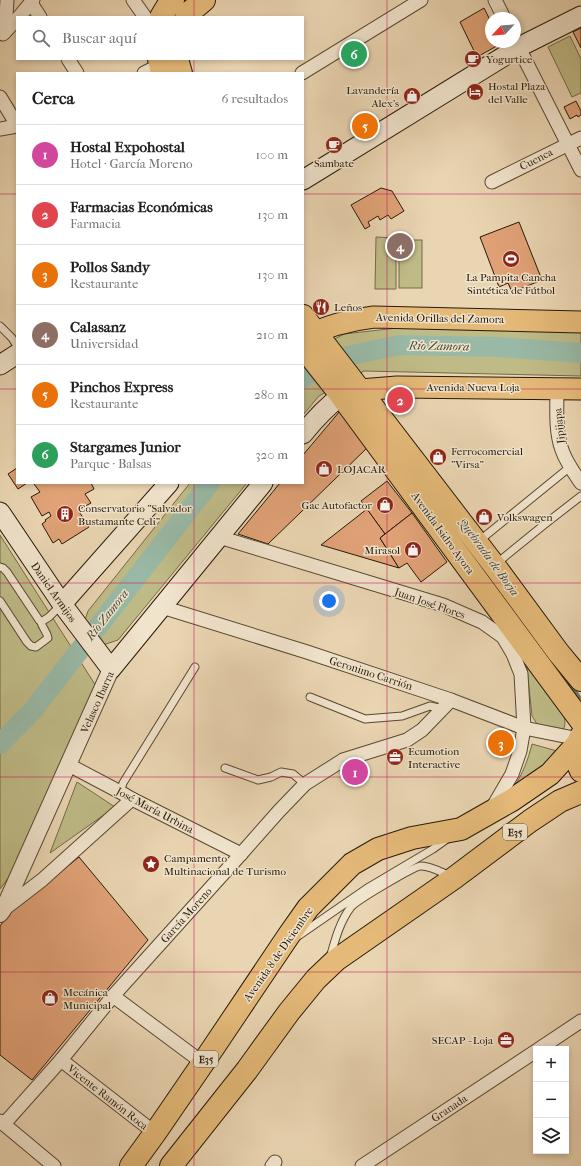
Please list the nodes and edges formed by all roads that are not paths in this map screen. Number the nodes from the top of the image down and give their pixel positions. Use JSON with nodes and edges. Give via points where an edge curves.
{"nodes":[{"id":1,"x":7,"y":0,"type":"edge"},
{"id":2,"x":133,"y":0,"type":"edge"},
{"id":3,"x":173,"y":0,"type":"edge"},
{"id":4,"x":204,"y":0,"type":"edge"},
{"id":5,"x":421,"y":0,"type":"edge"},
{"id":6,"x":495,"y":0,"type":"edge"},
{"id":7,"x":32,"y":2,"type":"edge"},
{"id":8,"x":501,"y":12,"type":"edge"},
{"id":9,"x":20,"y":16,"type":"edge"},
{"id":10,"x":39,"y":16,"type":"edge"},
{"id":11,"x":144,"y":16,"type":"edge"},
{"id":12,"x":162,"y":16,"type":"edge"},
{"id":13,"x":187,"y":16,"type":"edge"},
{"id":14,"x":581,"y":16,"type":"edge"},
{"id":15,"x":16,"y":20,"type":"edge"},
{"id":16,"x":3,"y":34,"type":"edge"},
{"id":17,"x":521,"y":42,"type":"edge"},
{"id":18,"x":511,"y":48,"type":"edge"},
{"id":19,"x":519,"y":48,"type":"edge"},
{"id":20,"x":69,"y":60,"type":"edge"},
{"id":21,"x":163,"y":65,"type":"edge"},
{"id":22,"x":77,"y":72,"type":"edge"},
{"id":23,"x":179,"y":72,"type":"edge"},
{"id":24,"x":304,"y":72,"type":"edge"},
{"id":25,"x":0,"y":97,"type":"edge"},
{"id":26,"x":16,"y":124,"type":"edge"},
{"id":27,"x":16,"y":126,"type":"edge"},
{"id":28,"x":0,"y":129,"type":"edge"},
{"id":29,"x":581,"y":138,"type":"edge"},
{"id":30,"x":568,"y":144,"type":"junction"},
{"id":31,"x":581,"y":170,"type":"edge"},
{"id":32,"x":304,"y":179,"type":"edge"},
{"id":33,"x":492,"y":182,"type":"dead end"},
{"id":34,"x":581,"y":322,"type":"edge"},
{"id":35,"x":0,"y":326,"type":"edge"},
{"id":36,"x":309,"y":334,"type":"edge"},
{"id":37,"x":16,"y":344,"type":"edge"},
{"id":38,"x":16,"y":355,"type":"edge"},
{"id":39,"x":0,"y":365,"type":"edge"},
{"id":40,"x":557,"y":388,"type":"junction"},
{"id":41,"x":348,"y":389,"type":"junction"},
{"id":42,"x":581,"y":389,"type":"edge"},
{"id":43,"x":304,"y":433,"type":"edge"},
{"id":44,"x":570,"y":467,"type":"junction"},
{"id":45,"x":581,"y":483,"type":"edge"},
{"id":46,"x":167,"y":484,"type":"edge"},
{"id":47,"x":262,"y":484,"type":"edge"},
{"id":48,"x":581,"y":496,"type":"edge"},
{"id":49,"x":0,"y":512,"type":"edge"},
{"id":50,"x":219,"y":537,"type":"junction"},
{"id":51,"x":477,"y":543,"type":"junction"},
{"id":52,"x":494,"y":566,"type":"junction"},
{"id":53,"x":0,"y":567,"type":"edge"},
{"id":54,"x":0,"y":601,"type":"edge"},
{"id":55,"x":62,"y":604,"type":"junction"},
{"id":56,"x":162,"y":607,"type":"junction"},
{"id":57,"x":41,"y":622,"type":"junction"},
{"id":58,"x":558,"y":652,"type":"junction"},
{"id":59,"x":195,"y":667,"type":"dead end"},
{"id":60,"x":111,"y":669,"type":"junction"},
{"id":61,"x":581,"y":669,"type":"edge"},
{"id":62,"x":581,"y":680,"type":"edge"},
{"id":63,"x":310,"y":697,"type":"dead end"},
{"id":64,"x":447,"y":704,"type":"junction"},
{"id":65,"x":524,"y":728,"type":"junction"},
{"id":66,"x":580,"y":735,"type":"edge"},
{"id":67,"x":69,"y":765,"type":"junction"},
{"id":68,"x":225,"y":768,"type":"dead end"},
{"id":69,"x":581,"y":771,"type":"edge"},
{"id":70,"x":306,"y":784,"type":"junction"},
{"id":71,"x":120,"y":792,"type":"junction"},
{"id":72,"x":581,"y":792,"type":"edge"},
{"id":73,"x":132,"y":799,"type":"junction"},
{"id":74,"x":581,"y":807,"type":"edge"},
{"id":75,"x":489,"y":813,"type":"junction"},
{"id":76,"x":530,"y":821,"type":"junction"},
{"id":77,"x":241,"y":854,"type":"junction"},
{"id":78,"x":454,"y":878,"type":"junction"},
{"id":79,"x":1,"y":912,"type":"edge"},
{"id":80,"x":326,"y":969,"type":"junction"},
{"id":81,"x":113,"y":996,"type":"junction"},
{"id":82,"x":581,"y":1021,"type":"edge"},
{"id":83,"x":544,"y":1046,"type":"edge"},
{"id":84,"x":533,"y":1053,"type":"edge"},
{"id":85,"x":61,"y":1060,"type":"junction"},
{"id":86,"x":203,"y":1063,"type":"junction"},
{"id":87,"x":2,"y":1123,"type":"edge"},
{"id":88,"x":154,"y":1133,"type":"junction"},
{"id":89,"x":54,"y":1166,"type":"edge"},
{"id":90,"x":131,"y":1166,"type":"edge"},
{"id":91,"x":170,"y":1166,"type":"edge"},
{"id":92,"x":362,"y":1166,"type":"edge"}],
"edges":[{"from":1,"to":16,"type":"street"},
{"from":2,"to":11,"type":"street"},
{"from":3,"to":12,"type":"highway"},
{"from":4,"to":13,"type":"highway"},
{"from":5,"to":24,"type":"street"},
{"from":6,"to":8,"type":"street"},
{"from":7,"to":9,"type":"street"},
{"from":7,"to":10,"type":"street"},
{"from":14,"to":17,"type":"main road"},
{"from":15,"to":16,"type":"street"},
{"from":18,"to":32,"type":"main road"},
{"from":19,"to":30,"type":"street"},
{"from":20,"to":22,"type":"street"},
{"from":21,"to":23,"type":"highway"},
{"from":25,"to":26,"type":"street"},
{"from":27,"to":28,"type":"street"},
{"from":29,"to":30,"type":"street","name":"Cuenca"},
{"from":30,"to":31,"type":"street"},
{"from":30,"to":33,"type":"street","name":"Cuenca"},
{"from":34,"to":36,"type":"main road","name":"Avenida Orillas del Zamora","via":[[374,316],[353,319]]},
{"from":35,"to":37,"type":"lane"},
{"from":36,"to":41,"type":"highway","name":"Avenida Isidro Ayora"},
{"from":38,"to":39,"type":"main road"},
{"from":40,"to":41,"type":"main road","name":"Avenida Nueva Loja"},
{"from":40,"to":42,"type":"main road","name":"Avenida Nueva Loja"},
{"from":40,"to":44,"type":"street","name":"Jipijapa","via":[[558,435],[562,452]]},
{"from":41,"to":43,"type":"main road","via":[[328,406]]},
{"from":41,"to":51,"type":"highway","name":"Avenida Isidro Ayora"},
{"from":41,"to":66,"type":"highway","name":"Avenida Isidro Ayora"},
{"from":44,"to":45,"type":"street","name":"Jipijapa"},
{"from":44,"to":51,"type":"lane"},
{"from":46,"to":55,"type":"main road"},
{"from":47,"to":50,"type":"main road","name":"Velasco Ibarra"},
{"from":48,"to":52,"type":"lane"},
{"from":49,"to":55,"type":"main road","name":"Daniel Armijos"},
{"from":50,"to":56,"type":"main road","name":"Velasco Ibarra"},
{"from":50,"to":65,"type":"street","name":"Juan José Flores","via":[[443,605],[482,622],[503,638],[514,654],[521,674]]},
{"from":51,"to":52,"type":"highway","name":"Avenida Isidro Ayora"},
{"from":52,"to":58,"type":"highway","name":"Avenida Isidro Ayora"},
{"from":53,"to":57,"type":"lane","via":[[7,572]]},
{"from":54,"to":57,"type":"lane","via":[[31,646],[36,647],[48,638]]},
{"from":55,"to":57,"type":"lane"},
{"from":55,"to":60,"type":"main road","name":"Daniel Armijos"},
{"from":56,"to":60,"type":"main road","name":"Velasco Ibarra"},
{"from":56,"to":64,"type":"street","name":"Geronimo Carrión","via":[[307,652]]},
{"from":58,"to":61,"type":"street"},
{"from":58,"to":62,"type":"highway","name":"Avenida Isidro Ayora"},
{"from":59,"to":71,"type":"lane","via":[[123,783]]},
{"from":60,"to":67,"type":"street","name":"Velasco Ibarra"},
{"from":63,"to":64,"type":"lane","via":[[365,719],[402,716],[430,706]]},
{"from":64,"to":65,"type":"street","name":"Geronimo Carrión"},
{"from":64,"to":70,"type":"street","name":"García Moreno","via":[[422,730],[407,740],[343,760]]},
{"from":65,"to":66,"type":"street","name":"Geronimo Carrión"},
{"from":65,"to":75,"type":"street","name":"Juan José Flores","via":[[512,774]]},
{"from":66,"to":69,"type":"highway","via":[[576,756]]},
{"from":66,"to":75,"type":"highway","name":"Avenida 8 de Diciembre","number":"E35","via":[[550,774]]},
{"from":67,"to":71,"type":"street","name":"José María Urbina"},
{"from":67,"to":79,"type":"street","name":"Velasco Ibarra"},
{"from":68,"to":70,"type":"lane","via":[[258,780],[280,772],[293,774]]},
{"from":70,"to":77,"type":"street","name":"García Moreno"},
{"from":71,"to":73,"type":"street","name":"José María Urbina"},
{"from":72,"to":76,"type":"highway","number":"E35","via":[[560,801]]},
{"from":73,"to":77,"type":"street","name":"José María Urbina"},
{"from":73,"to":79,"type":"street","name":"Velasco Ibarra","via":[[42,880]]},
{"from":74,"to":76,"type":"highway"},
{"from":75,"to":86,"type":"highway","name":"Avenida 8 de Diciembre","number":"E35","via":[[461,829],[412,838],[378,849],[352,864],[308,908]]},
{"from":76,"to":78,"type":"highway","number":"E35"},
{"from":77,"to":81,"type":"street","name":"García Moreno"},
{"from":78,"to":80,"type":"highway","number":"E35","via":[[351,948]]},
{"from":78,"to":80,"type":"lane","via":[[419,866],[352,905],[337,934]]},
{"from":80,"to":91,"type":"highway","number":"E35","via":[[289,1012],[247,1070]]},
{"from":81,"to":85,"type":"street","name":"García Moreno"},
{"from":81,"to":86,"type":"street"},
{"from":82,"to":83,"type":"street"},
{"from":84,"to":92,"type":"street","name":"Granada"},
{"from":85,"to":87,"type":"street","name":"García Moreno"},
{"from":85,"to":88,"type":"street","name":"Vicente Ramón Roca"},
{"from":86,"to":88,"type":"highway","name":"Avenida 8 de Diciembre","number":"E35"},
{"from":87,"to":89,"type":"street"},
{"from":88,"to":90,"type":"highway","name":"Avenida 8 de Diciembre","number":"E35"}]}
